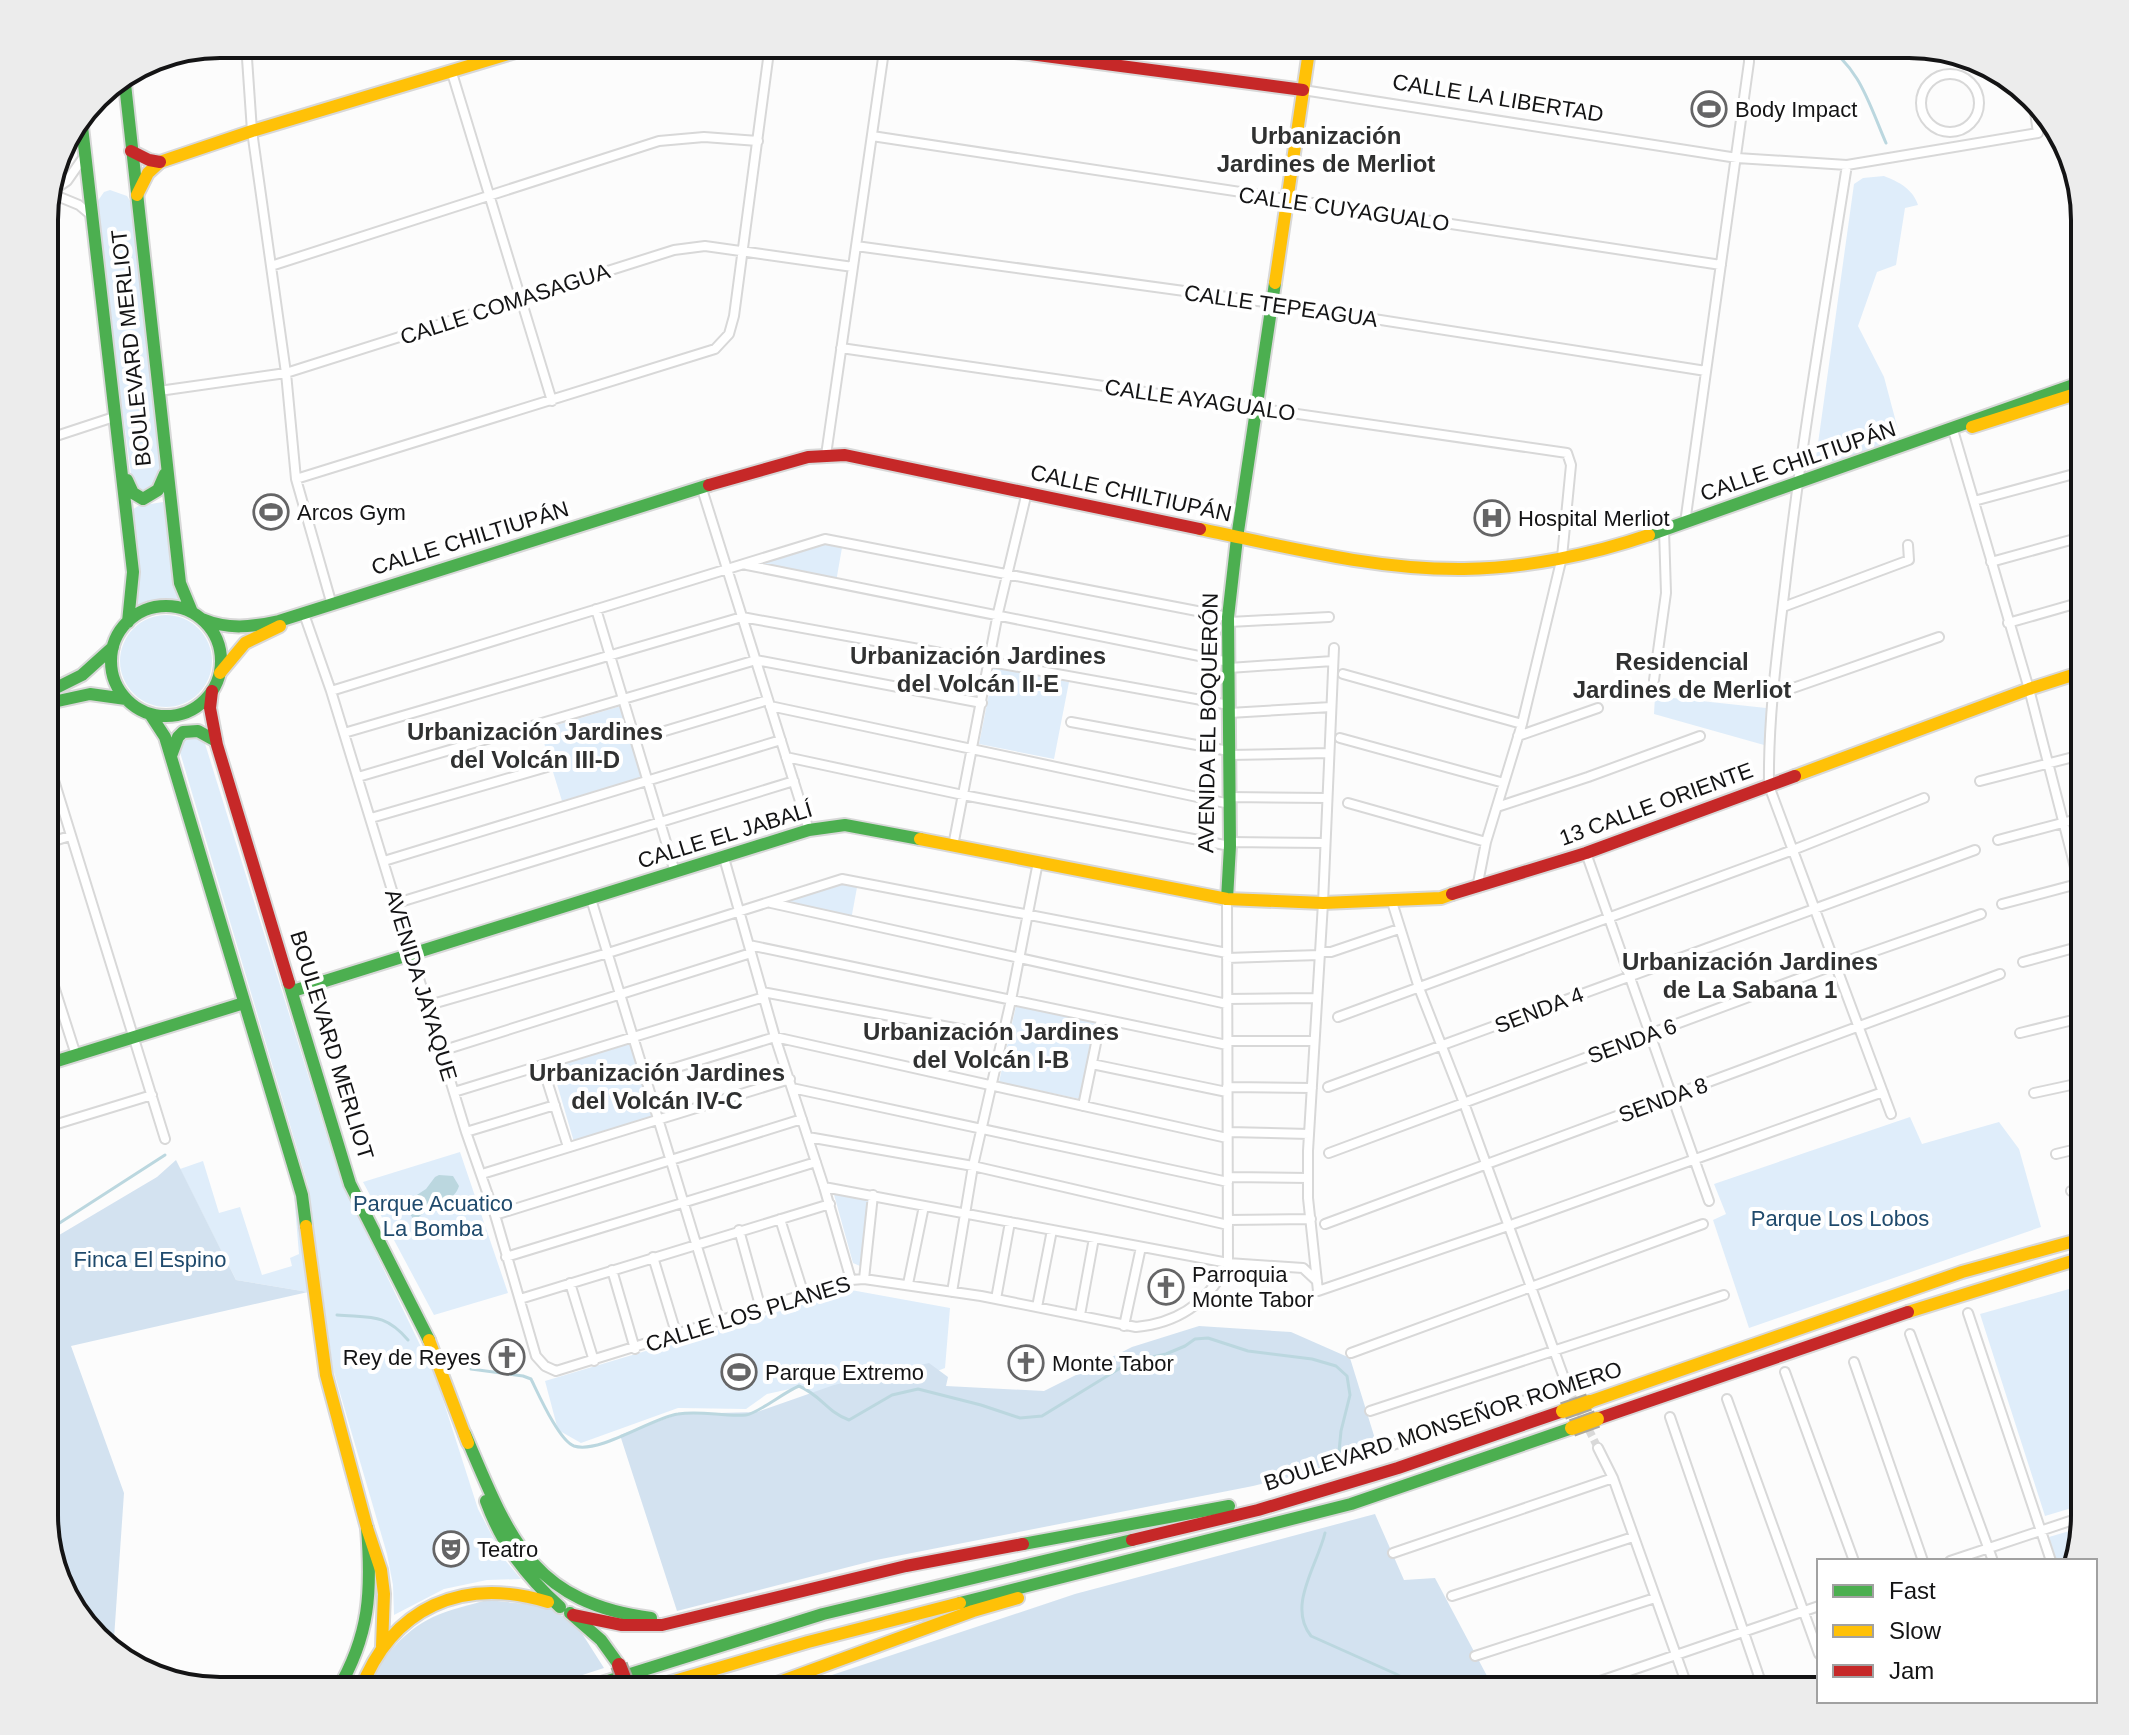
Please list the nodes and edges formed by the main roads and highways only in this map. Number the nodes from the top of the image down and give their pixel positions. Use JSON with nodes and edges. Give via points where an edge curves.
{"nodes":[{"id":1,"x":496,"y":58,"type":"edge"},
{"id":2,"x":1060,"y":58,"type":"edge"},
{"id":3,"x":1308,"y":58,"type":"edge"},
{"id":4,"x":125,"y":88,"type":"edge"},
{"id":5,"x":1303,"y":90,"type":"junction"},
{"id":6,"x":83,"y":134,"type":"edge"},
{"id":7,"x":131,"y":151,"type":"junction"},
{"id":8,"x":160,"y":162,"type":"junction"},
{"id":9,"x":136,"y":198,"type":"junction"},
{"id":10,"x":2071,"y":386,"type":"edge"},
{"id":11,"x":2071,"y":396,"type":"edge"},
{"id":12,"x":1953,"y":430,"type":"junction"},
{"id":13,"x":121,"y":465,"type":"junction"},
{"id":14,"x":167,"y":469,"type":"junction"},
{"id":15,"x":1237,"y":538,"type":"junction"},
{"id":16,"x":304,"y":614,"type":"junction"},
{"id":17,"x":203,"y":620,"type":"junction"},
{"id":18,"x":128,"y":622,"type":"junction"},
{"id":19,"x":113,"y":647,"type":"junction"},
{"id":20,"x":220,"y":673,"type":"junction"},
{"id":21,"x":2071,"y":676,"type":"edge"},
{"id":22,"x":58,"y":690,"type":"edge"},
{"id":23,"x":212,"y":691,"type":"junction"},
{"id":24,"x":126,"y":699,"type":"junction"},
{"id":25,"x":58,"y":701,"type":"edge"},
{"id":26,"x":150,"y":714,"type":"junction"},
{"id":27,"x":216,"y":741,"type":"junction"},
{"id":28,"x":171,"y":757,"type":"junction"},
{"id":29,"x":1227,"y":899,"type":"junction"},
{"id":30,"x":293,"y":991,"type":"junction"},
{"id":31,"x":244,"y":1003,"type":"junction"},
{"id":32,"x":58,"y":1061,"type":"edge"},
{"id":33,"x":2071,"y":1242,"type":"edge"},
{"id":34,"x":2071,"y":1261,"type":"edge"},
{"id":35,"x":465,"y":1434,"type":"junction"},
{"id":36,"x":1323,"y":1490,"type":"junction"},
{"id":37,"x":367,"y":1528,"type":"junction"},
{"id":38,"x":1251,"y":1531,"type":"junction"},
{"id":39,"x":566,"y":1611,"type":"junction"},
{"id":40,"x":712,"y":1613,"type":"junction"},
{"id":41,"x":382,"y":1646,"type":"junction"},
{"id":42,"x":345,"y":1677,"type":"edge"},
{"id":43,"x":367,"y":1677,"type":"edge"},
{"id":44,"x":621,"y":1677,"type":"edge"},
{"id":45,"x":624,"y":1677,"type":"edge"},
{"id":46,"x":688,"y":1677,"type":"edge"},
{"id":47,"x":793,"y":1677,"type":"edge"}],
"edges":[{"from":1,"to":8,"type":"main road"},
{"from":2,"to":5,"type":"main road","name":"CALLE LA LIBERTAD"},
{"from":3,"to":5,"type":"main road","name":"AVENIDA EL BOQUERÓN"},
{"from":4,"to":7,"type":"main road","name":"BOULEVARD MERLIOT"},
{"from":5,"to":15,"type":"main road","name":"AVENIDA EL BOQUERÓN"},
{"from":6,"to":13,"type":"main road","name":"BOULEVARD MERLIOT"},
{"from":7,"to":8,"type":"main road"},
{"from":7,"to":9,"type":"main road","name":"BOULEVARD MERLIOT"},
{"from":8,"to":9,"type":"main road"},
{"from":9,"to":14,"type":"main road","name":"BOULEVARD MERLIOT"},
{"from":10,"to":12,"type":"main road","name":"CALLE CHILTIUPÁN"},
{"from":11,"to":12,"type":"main road","name":"CALLE CHILTIUPÁN"},
{"from":12,"to":15,"type":"main road","name":"CALLE CHILTIUPÁN","via":[[1625,543],[1509,566],[1386,564]]},
{"from":13,"to":14,"type":"main road","via":[[133,493],[143,499],[159,491]]},
{"from":13,"to":18,"type":"main road","name":"BOULEVARD MERLIOT","via":[[133,572]]},
{"from":14,"to":17,"type":"main road","name":"BOULEVARD MERLIOT","via":[[180,583]]},
{"from":15,"to":16,"type":"main road","name":"CALLE CHILTIUPÁN","via":[[826,455],[740,475]]},
{"from":15,"to":29,"type":"main road","name":"AVENIDA EL BOQUERÓN","via":[[1228,620]]},
{"from":16,"to":17,"type":"main road","name":"CALLE CHILTIUPÁN","via":[[261,624]]},
{"from":16,"to":20,"type":"main road","name":"CALLE CHILTIUPÁN","via":[[245,643]]},
{"from":17,"to":18,"type":"main road","via":[[170,606],[147,609]]},
{"from":17,"to":20,"type":"main road","via":[[217,638]]},
{"from":18,"to":19,"type":"main road"},
{"from":19,"to":22,"type":"main road","via":[[84,677]]},
{"from":19,"to":24,"type":"main road","via":[[113,675]]},
{"from":20,"to":23,"type":"main road"},
{"from":21,"to":29,"type":"main road","name":"13 CALLE ORIENTE","via":[[1477,889],[1392,902]]},
{"from":23,"to":26,"type":"main road","via":[[178,715]]},
{"from":23,"to":27,"type":"main road","name":"BOULEVARD MERLIOT"},
{"from":24,"to":25,"type":"main road","via":[[90,694]]},
{"from":24,"to":26,"type":"main road"},
{"from":26,"to":28,"type":"main road"},
{"from":27,"to":28,"type":"main road","via":[[198,731],[183,732]]},
{"from":27,"to":30,"type":"main road","name":"BOULEVARD MERLIOT"},
{"from":28,"to":31,"type":"main road"},
{"from":29,"to":30,"type":"main road","name":"CALLE EL JABALÍ","via":[[845,825],[809,830]]},
{"from":30,"to":35,"type":"main road","name":"BOULEVARD MERLIOT","via":[[350,1184],[437,1356]]},
{"from":31,"to":32,"type":"main road"},
{"from":31,"to":37,"type":"main road","via":[[302,1195],[326,1375]]},
{"from":33,"to":36,"type":"main road","name":"BOULEVARD MONSEÑOR ROMERO","bridge":true,"via":[[1962,1272]]},
{"from":34,"to":38,"type":"main road","name":"BOULEVARD MONSEÑOR ROMERO","bridge":true,"via":[[1848,1331],[1393,1491]]},
{"from":35,"to":39,"type":"main road","name":"BOULEVARD MERLIOT","via":[[503,1544],[523,1573]]},
{"from":35,"to":40,"type":"main road","via":[[510,1535],[564,1590],[602,1608],[637,1616]]},
{"from":36,"to":40,"type":"main road","via":[[935,1560]]},
{"from":36,"to":44,"type":"main road","name":"BOULEVARD MONSEÑOR ROMERO","via":[[823,1614]]},
{"from":37,"to":41,"type":"main road","via":[[383,1583]]},
{"from":37,"to":42,"type":"main road","via":[[372,1584],[367,1627]]},
{"from":38,"to":46,"type":"main road","name":"BOULEVARD MONSEÑOR ROMERO","via":[[847,1630]]},
{"from":38,"to":47,"type":"main road","via":[[973,1611]]},
{"from":39,"to":40,"type":"main road","via":[[640,1627]]},
{"from":39,"to":41,"type":"main road","via":[[509,1592],[459,1597],[422,1613]]},
{"from":39,"to":45,"type":"main road","name":"BOULEVARD MERLIOT","bridge":true,"via":[[601,1640]]},
{"from":41,"to":43,"type":"main road"}]}
